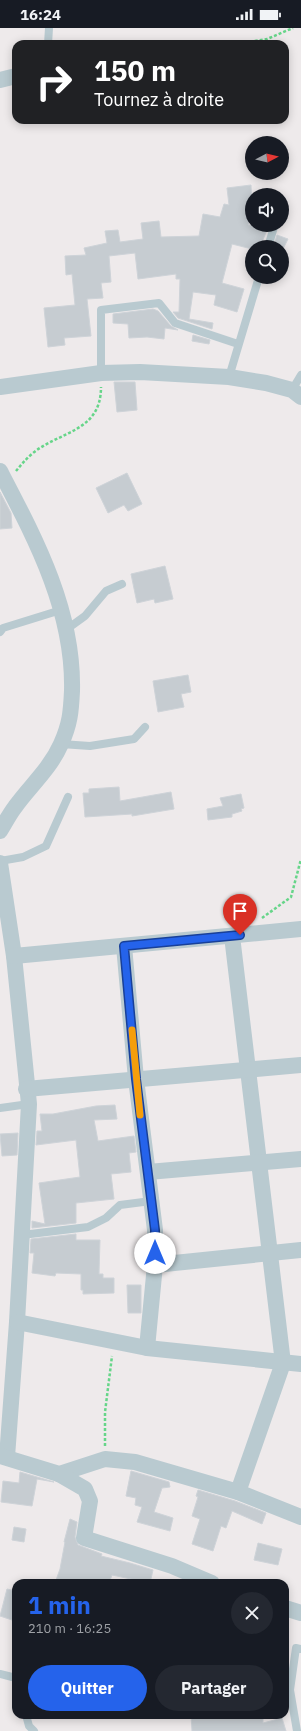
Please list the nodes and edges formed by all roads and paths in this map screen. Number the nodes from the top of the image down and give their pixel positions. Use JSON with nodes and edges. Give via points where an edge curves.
{"nodes":[{"id":1,"x":49,"y":28,"type":"edge"},
{"id":2,"x":293,"y":28,"type":"edge"},
{"id":3,"x":48,"y":40,"type":"edge"},
{"id":4,"x":261,"y":40,"type":"edge"},
{"id":5,"x":12,"y":77,"type":"edge"},
{"id":6,"x":0,"y":80,"type":"edge"},
{"id":7,"x":257,"y":284,"type":"edge"},
{"id":8,"x":238,"y":344,"type":"junction"},
{"id":9,"x":101,"y":372,"type":"junction"},
{"id":10,"x":301,"y":375,"type":"edge"},
{"id":11,"x":229,"y":377,"type":"junction"},
{"id":12,"x":0,"y":387,"type":"edge"},
{"id":13,"x":296,"y":394,"type":"edge"},
{"id":14,"x":3,"y":476,"type":"edge"},
{"id":15,"x":122,"y":584,"type":"dead end"},
{"id":16,"x":62,"y":610,"type":"junction"},
{"id":17,"x":67,"y":629,"type":"junction"},
{"id":18,"x":0,"y":632,"type":"edge"},
{"id":19,"x":145,"y":726,"type":"dead end"},
{"id":20,"x":61,"y":744,"type":"junction"},
{"id":21,"x":68,"y":797,"type":"dead end"},
{"id":22,"x":0,"y":830,"type":"edge"},
{"id":23,"x":301,"y":858,"type":"edge"},
{"id":24,"x":0,"y":862,"type":"edge"},
{"id":25,"x":2,"y":896,"type":"edge"},
{"id":26,"x":301,"y":930,"type":"edge"},
{"id":27,"x":248,"y":934,"type":"junction"},
{"id":28,"x":232,"y":936,"type":"junction"},
{"id":29,"x":124,"y":946,"type":"junction"},
{"id":30,"x":14,"y":956,"type":"junction"},
{"id":31,"x":301,"y":1064,"type":"edge"},
{"id":32,"x":248,"y":1069,"type":"junction"},
{"id":33,"x":136,"y":1079,"type":"junction"},
{"id":34,"x":27,"y":1097,"type":"junction"},
{"id":35,"x":0,"y":1108,"type":"edge"},
{"id":36,"x":301,"y":1159,"type":"edge"},
{"id":37,"x":259,"y":1162,"type":"junction"},
{"id":38,"x":148,"y":1172,"type":"junction"},
{"id":39,"x":151,"y":1201,"type":"junction"},
{"id":40,"x":22,"y":1235,"type":"junction"},
{"id":41,"x":301,"y":1250,"type":"edge"},
{"id":42,"x":270,"y":1253,"type":"junction"},
{"id":43,"x":155,"y":1265,"type":"junction"},
{"id":44,"x":17,"y":1322,"type":"junction"},
{"id":45,"x":113,"y":1341,"type":"junction"},
{"id":46,"x":147,"y":1348,"type":"junction"},
{"id":47,"x":283,"y":1363,"type":"junction"},
{"id":48,"x":301,"y":1364,"type":"edge"},
{"id":49,"x":3,"y":1456,"type":"edge"},
{"id":50,"x":105,"y":1459,"type":"junction"},
{"id":51,"x":59,"y":1474,"type":"junction"},
{"id":52,"x":238,"y":1492,"type":"junction"},
{"id":53,"x":301,"y":1517,"type":"edge"},
{"id":54,"x":203,"y":1579,"type":"edge"},
{"id":55,"x":289,"y":1609,"type":"edge"},
{"id":56,"x":301,"y":1613,"type":"edge"},
{"id":57,"x":301,"y":1649,"type":"edge"},
{"id":58,"x":0,"y":1674,"type":"edge"},
{"id":59,"x":12,"y":1677,"type":"edge"},
{"id":60,"x":289,"y":1685,"type":"edge"},
{"id":61,"x":289,"y":1695,"type":"edge"},
{"id":62,"x":27,"y":1719,"type":"edge"},
{"id":63,"x":34,"y":1731,"type":"edge"},
{"id":64,"x":297,"y":1731,"type":"edge"}],
"edges":[{"from":1,"to":3,"type":"lane"},
{"from":2,"to":4,"type":"path"},
{"from":5,"to":6,"type":"street"},
{"from":7,"to":8,"type":"lane"},
{"from":8,"to":9,"type":"lane","via":[[175,323],[159,304],[101,310]]},
{"from":8,"to":11,"type":"lane"},
{"from":9,"to":11,"type":"street"},
{"from":9,"to":12,"type":"street"},
{"from":9,"to":14,"type":"path","via":[[101,397],[92,418],[82,427],[64,434],[33,453]]},
{"from":10,"to":13,"type":"lane"},
{"from":11,"to":13,"type":"street","via":[[266,383]]},
{"from":14,"to":16,"type":"street","via":[[52,578]]},
{"from":15,"to":17,"type":"lane","via":[[106,591],[85,616]]},
{"from":16,"to":17,"type":"street"},
{"from":16,"to":18,"type":"lane","via":[[3,628]]},
{"from":17,"to":20,"type":"street","via":[[72,670],[70,720]]},
{"from":19,"to":20,"type":"lane","via":[[134,739],[90,746]]},
{"from":20,"to":22,"type":"street","via":[[50,765],[15,807]]},
{"from":21,"to":24,"type":"lane","via":[[46,846],[23,857]]},
{"from":23,"to":27,"type":"path","via":[[291,897],[252,925]]},
{"from":24,"to":25,"type":"street"},
{"from":25,"to":30,"type":"street"},
{"from":26,"to":27,"type":"street"},
{"from":27,"to":28,"type":"street"},
{"from":28,"to":29,"type":"street"},
{"from":28,"to":32,"type":"street"},
{"from":29,"to":30,"type":"street"},
{"from":29,"to":33,"type":"street"},
{"from":30,"to":34,"type":"street"},
{"from":31,"to":32,"type":"street"},
{"from":32,"to":33,"type":"street"},
{"from":32,"to":37,"type":"street"},
{"from":33,"to":34,"type":"street"},
{"from":33,"to":38,"type":"street"},
{"from":34,"to":35,"type":"lane"},
{"from":34,"to":40,"type":"street"},
{"from":36,"to":37,"type":"street"},
{"from":37,"to":38,"type":"street"},
{"from":37,"to":42,"type":"street"},
{"from":38,"to":39,"type":"street"},
{"from":39,"to":40,"type":"lane","via":[[120,1205],[106,1218],[88,1227]]},
{"from":39,"to":43,"type":"street","via":[[155,1230]]},
{"from":40,"to":44,"type":"street"},
{"from":41,"to":42,"type":"street"},
{"from":42,"to":43,"type":"street"},
{"from":42,"to":47,"type":"street"},
{"from":43,"to":46,"type":"street"},
{"from":44,"to":45,"type":"street"},
{"from":44,"to":49,"type":"street"},
{"from":45,"to":46,"type":"street"},
{"from":45,"to":50,"type":"path","via":[[105,1412]]},
{"from":46,"to":47,"type":"street"},
{"from":47,"to":48,"type":"street"},
{"from":47,"to":52,"type":"street"},
{"from":49,"to":51,"type":"street"},
{"from":50,"to":51,"type":"street"},
{"from":50,"to":52,"type":"street","via":[[135,1462]]},
{"from":51,"to":54,"type":"street","via":[[85,1488],[90,1501],[84,1538],[172,1566]]},
{"from":52,"to":53,"type":"street"},
{"from":55,"to":56,"type":"street"},
{"from":57,"to":60,"type":"lane","via":[[296,1648]]},
{"from":58,"to":59,"type":"lane"},
{"from":61,"to":64,"type":"lane"},
{"from":62,"to":63,"type":"lane"}]}
